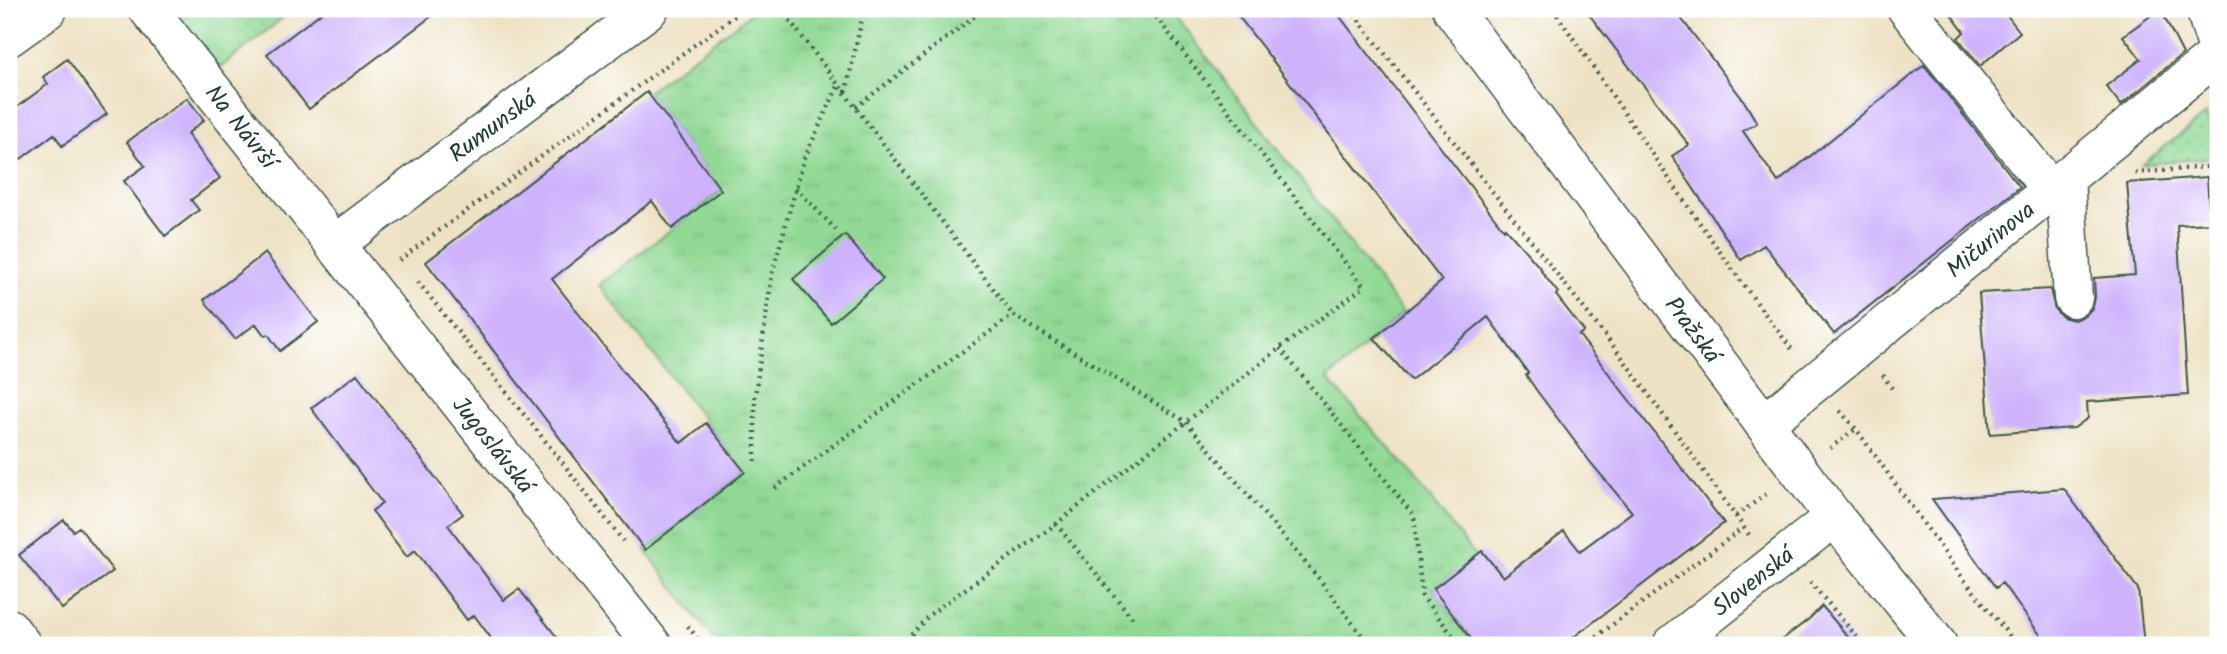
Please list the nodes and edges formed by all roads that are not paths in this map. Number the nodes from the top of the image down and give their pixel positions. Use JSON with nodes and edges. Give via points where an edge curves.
{"nodes":[{"id":1,"x":48,"y":9,"type":"edge"},
{"id":2,"x":148,"y":9,"type":"edge"},
{"id":3,"x":649,"y":9,"type":"edge"},
{"id":4,"x":1452,"y":9,"type":"edge"},
{"id":5,"x":1907,"y":9,"type":"edge"},
{"id":6,"x":2205,"y":9,"type":"edge"},
{"id":7,"x":9,"y":37,"type":"edge"},
{"id":8,"x":2218,"y":52,"type":"edge"},
{"id":9,"x":2058,"y":184,"type":"junction"},
{"id":10,"x":334,"y":244,"type":"junction"},
{"id":11,"x":2073,"y":298,"type":"dead end"},
{"id":12,"x":1764,"y":424,"type":"junction"},
{"id":13,"x":1834,"y":517,"type":"junction"},
{"id":14,"x":9,"y":628,"type":"edge"},
{"id":15,"x":22,"y":645,"type":"edge"},
{"id":16,"x":652,"y":645,"type":"edge"},
{"id":17,"x":1672,"y":645,"type":"edge"},
{"id":18,"x":1938,"y":645,"type":"edge"}],
"edges":[{"from":1,"to":7,"type":"street"},
{"from":2,"to":10,"type":"street","name":"Na Návrší"},
{"from":3,"to":10,"type":"street","name":"Rumunská"},
{"from":4,"to":12,"type":"street","name":"Pražská"},
{"from":5,"to":9,"type":"street"},
{"from":6,"to":8,"type":"street"},
{"from":8,"to":9,"type":"street","name":"Mičurinova"},
{"from":9,"to":11,"type":"street"},
{"from":9,"to":12,"type":"street","name":"Mičurinova"},
{"from":10,"to":16,"type":"street","name":"Jugoslávská"},
{"from":12,"to":13,"type":"street","name":"Pražská"},
{"from":13,"to":17,"type":"street","name":"Slovenská"},
{"from":13,"to":18,"type":"street","name":"Pražská"},
{"from":14,"to":15,"type":"street"}]}
